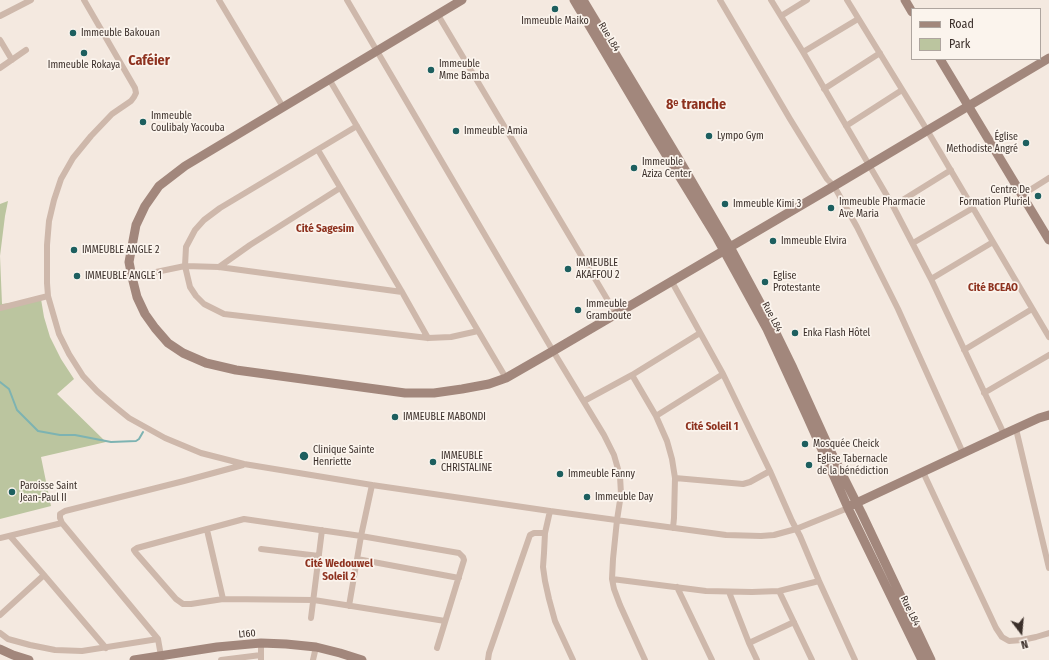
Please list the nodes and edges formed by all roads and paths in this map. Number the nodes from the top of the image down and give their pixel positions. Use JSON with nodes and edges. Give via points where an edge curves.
{"nodes":[{"id":1,"x":31,"y":0,"type":"edge"},
{"id":2,"x":84,"y":0,"type":"edge"},
{"id":3,"x":219,"y":0,"type":"edge"},
{"id":4,"x":347,"y":0,"type":"edge"},
{"id":5,"x":462,"y":0,"type":"edge"},
{"id":6,"x":574,"y":0,"type":"edge"},
{"id":7,"x":583,"y":0,"type":"edge"},
{"id":8,"x":720,"y":0,"type":"edge"},
{"id":9,"x":771,"y":0,"type":"edge"},
{"id":10,"x":807,"y":0,"type":"edge"},
{"id":11,"x":847,"y":0,"type":"edge"},
{"id":12,"x":905,"y":0,"type":"edge"},
{"id":13,"x":911,"y":10,"type":"edge"},
{"id":14,"x":438,"y":15,"type":"junction"},
{"id":15,"x":0,"y":16,"type":"edge"},
{"id":16,"x":781,"y":16,"type":"junction"},
{"id":17,"x":858,"y":19,"type":"junction"},
{"id":18,"x":0,"y":40,"type":"edge"},
{"id":19,"x":26,"y":50,"type":"dead end"},
{"id":20,"x":378,"y":51,"type":"junction"},
{"id":21,"x":803,"y":52,"type":"junction"},
{"id":22,"x":880,"y":53,"type":"junction"},
{"id":23,"x":1049,"y":58,"type":"edge"},
{"id":24,"x":12,"y":60,"type":"junction"},
{"id":25,"x":941,"y":60,"type":"edge"},
{"id":26,"x":0,"y":68,"type":"edge"},
{"id":27,"x":329,"y":79,"type":"junction"},
{"id":28,"x":824,"y":89,"type":"junction"},
{"id":29,"x":902,"y":90,"type":"junction"},
{"id":30,"x":969,"y":106,"type":"junction"},
{"id":31,"x":283,"y":107,"type":"junction"},
{"id":32,"x":357,"y":126,"type":"junction"},
{"id":33,"x":846,"y":126,"type":"junction"},
{"id":34,"x":927,"y":130,"type":"junction"},
{"id":35,"x":318,"y":150,"type":"junction"},
{"id":36,"x":869,"y":165,"type":"junction"},
{"id":37,"x":950,"y":170,"type":"junction"},
{"id":38,"x":1049,"y":178,"type":"edge"},
{"id":39,"x":834,"y":186,"type":"junction"},
{"id":40,"x":340,"y":188,"type":"junction"},
{"id":41,"x":1022,"y":194,"type":"junction"},
{"id":42,"x":893,"y":206,"type":"junction"},
{"id":43,"x":973,"y":208,"type":"junction"},
{"id":44,"x":1049,"y":240,"type":"edge"},
{"id":45,"x":993,"y":242,"type":"junction"},
{"id":46,"x":913,"y":243,"type":"junction"},
{"id":47,"x":727,"y":248,"type":"junction"},
{"id":48,"x":185,"y":266,"type":"junction"},
{"id":49,"x":219,"y":267,"type":"junction"},
{"id":50,"x":132,"y":278,"type":"junction"},
{"id":51,"x":931,"y":279,"type":"junction"},
{"id":52,"x":672,"y":282,"type":"junction"},
{"id":53,"x":402,"y":292,"type":"junction"},
{"id":54,"x":48,"y":296,"type":"junction"},
{"id":55,"x":0,"y":308,"type":"edge"},
{"id":56,"x":1032,"y":309,"type":"junction"},
{"id":57,"x":616,"y":314,"type":"junction"},
{"id":58,"x":478,"y":331,"type":"junction"},
{"id":59,"x":700,"y":333,"type":"junction"},
{"id":60,"x":1049,"y":337,"type":"edge"},
{"id":61,"x":428,"y":338,"type":"junction"},
{"id":62,"x":964,"y":350,"type":"junction"},
{"id":63,"x":554,"y":351,"type":"junction"},
{"id":64,"x":1049,"y":355,"type":"edge"},
{"id":65,"x":724,"y":374,"type":"junction"},
{"id":66,"x":632,"y":375,"type":"junction"},
{"id":67,"x":506,"y":378,"type":"junction"},
{"id":68,"x":984,"y":393,"type":"junction"},
{"id":69,"x":584,"y":401,"type":"junction"},
{"id":70,"x":1049,"y":415,"type":"edge"},
{"id":71,"x":656,"y":416,"type":"junction"},
{"id":72,"x":1016,"y":429,"type":"junction"},
{"id":73,"x":1004,"y":434,"type":"junction"},
{"id":74,"x":963,"y":453,"type":"junction"},
{"id":75,"x":244,"y":464,"type":"junction"},
{"id":76,"x":770,"y":471,"type":"junction"},
{"id":77,"x":923,"y":472,"type":"junction"},
{"id":78,"x":676,"y":478,"type":"junction"},
{"id":79,"x":372,"y":484,"type":"junction"},
{"id":80,"x":856,"y":503,"type":"junction"},
{"id":81,"x":848,"y":508,"type":"junction"},
{"id":82,"x":550,"y":511,"type":"junction"},
{"id":83,"x":617,"y":520,"type":"junction"},
{"id":84,"x":62,"y":523,"type":"junction"},
{"id":85,"x":673,"y":528,"type":"junction"},
{"id":86,"x":796,"y":528,"type":"junction"},
{"id":87,"x":207,"y":530,"type":"junction"},
{"id":88,"x":322,"y":530,"type":"junction"},
{"id":89,"x":546,"y":533,"type":"junction"},
{"id":90,"x":10,"y":536,"type":"junction"},
{"id":91,"x":361,"y":536,"type":"junction"},
{"id":92,"x":0,"y":538,"type":"edge"},
{"id":93,"x":262,"y":549,"type":"dead end"},
{"id":94,"x":319,"y":556,"type":"junction"},
{"id":95,"x":357,"y":559,"type":"junction"},
{"id":96,"x":1049,"y":568,"type":"edge"},
{"id":97,"x":44,"y":574,"type":"junction"},
{"id":98,"x":459,"y":578,"type":"junction"},
{"id":99,"x":612,"y":579,"type":"junction"},
{"id":100,"x":819,"y":581,"type":"junction"},
{"id":101,"x":677,"y":587,"type":"junction"},
{"id":102,"x":779,"y":591,"type":"junction"},
{"id":103,"x":729,"y":592,"type":"junction"},
{"id":104,"x":223,"y":599,"type":"junction"},
{"id":105,"x":314,"y":600,"type":"junction"},
{"id":106,"x":349,"y":606,"type":"junction"},
{"id":107,"x":0,"y":615,"type":"edge"},
{"id":108,"x":311,"y":618,"type":"dead end"},
{"id":109,"x":445,"y":620,"type":"junction"},
{"id":110,"x":794,"y":622,"type":"junction"},
{"id":111,"x":0,"y":633,"type":"edge"},
{"id":112,"x":1049,"y":633,"type":"edge"},
{"id":113,"x":158,"y":639,"type":"junction"},
{"id":114,"x":261,"y":643,"type":"junction"},
{"id":115,"x":749,"y":643,"type":"junction"},
{"id":116,"x":316,"y":647,"type":"junction"},
{"id":117,"x":106,"y":648,"type":"junction"},
{"id":118,"x":437,"y":648,"type":"dead end"},
{"id":119,"x":0,"y":649,"type":"edge"},
{"id":120,"x":161,"y":656,"type":"junction"},
{"id":121,"x":261,"y":658,"type":"edge"},
{"id":122,"x":29,"y":660,"type":"edge"},
{"id":123,"x":134,"y":660,"type":"edge"},
{"id":124,"x":221,"y":660,"type":"edge"},
{"id":125,"x":313,"y":660,"type":"edge"},
{"id":126,"x":362,"y":660,"type":"edge"},
{"id":127,"x":488,"y":660,"type":"edge"},
{"id":128,"x":573,"y":660,"type":"edge"},
{"id":129,"x":645,"y":660,"type":"edge"},
{"id":130,"x":712,"y":660,"type":"edge"},
{"id":131,"x":757,"y":660,"type":"edge"},
{"id":132,"x":812,"y":660,"type":"edge"},
{"id":133,"x":855,"y":660,"type":"edge"},
{"id":134,"x":922,"y":660,"type":"edge"},
{"id":135,"x":931,"y":660,"type":"edge"}],
"edges":[{"from":1,"to":15,"type":"street"},
{"from":2,"to":54,"type":"street","via":[[136,93],[131,101],[112,114],[91,136],[73,158],[61,179],[49,221],[46,245]]},
{"from":3,"to":31,"type":"street"},
{"from":4,"to":20,"type":"street"},
{"from":5,"to":14,"type":"street"},
{"from":6,"to":47,"type":"street","name":"Rue L84","via":[[717,238]]},
{"from":7,"to":47,"type":"street","name":"Rue L84","via":[[677,156]]},
{"from":8,"to":39,"type":"street","via":[[790,119],[827,179]]},
{"from":9,"to":16,"type":"street"},
{"from":10,"to":16,"type":"street"},
{"from":11,"to":17,"type":"street"},
{"from":12,"to":13,"type":"street"},
{"from":14,"to":20,"type":"street"},
{"from":14,"to":57,"type":"street"},
{"from":16,"to":21,"type":"street"},
{"from":17,"to":21,"type":"street"},
{"from":17,"to":22,"type":"street"},
{"from":18,"to":24,"type":"street"},
{"from":19,"to":24,"type":"street"},
{"from":20,"to":27,"type":"street"},
{"from":20,"to":63,"type":"street"},
{"from":21,"to":28,"type":"street"},
{"from":22,"to":28,"type":"street"},
{"from":22,"to":29,"type":"street"},
{"from":23,"to":30,"type":"street"},
{"from":24,"to":26,"type":"street"},
{"from":25,"to":30,"type":"street"},
{"from":27,"to":31,"type":"street"},
{"from":27,"to":32,"type":"street"},
{"from":28,"to":33,"type":"street"},
{"from":29,"to":33,"type":"street"},
{"from":29,"to":34,"type":"street"},
{"from":30,"to":34,"type":"street"},
{"from":30,"to":41,"type":"street"},
{"from":31,"to":50,"type":"street","via":[[185,166],[159,186],[136,225],[129,262]]},
{"from":32,"to":35,"type":"street"},
{"from":32,"to":58,"type":"street"},
{"from":33,"to":36,"type":"street"},
{"from":34,"to":36,"type":"street"},
{"from":34,"to":37,"type":"street"},
{"from":35,"to":40,"type":"street"},
{"from":35,"to":48,"type":"street","via":[[204,220],[186,247]]},
{"from":36,"to":39,"type":"street"},
{"from":36,"to":42,"type":"street"},
{"from":37,"to":42,"type":"street"},
{"from":37,"to":43,"type":"street"},
{"from":38,"to":41,"type":"street"},
{"from":39,"to":47,"type":"street"},
{"from":39,"to":74,"type":"street","via":[[898,309]]},
{"from":40,"to":49,"type":"street","via":[[250,244]]},
{"from":40,"to":53,"type":"street"},
{"from":41,"to":44,"type":"street"},
{"from":42,"to":46,"type":"street"},
{"from":43,"to":45,"type":"street"},
{"from":43,"to":46,"type":"street"},
{"from":45,"to":51,"type":"street"},
{"from":45,"to":56,"type":"street"},
{"from":46,"to":51,"type":"street"},
{"from":47,"to":52,"type":"street"},
{"from":47,"to":80,"type":"street","name":"Rue L84","via":[[785,351]]},
{"from":47,"to":81,"type":"street","name":"Rue L84","via":[[777,350]]},
{"from":48,"to":49,"type":"street"},
{"from":48,"to":50,"type":"street"},
{"from":48,"to":61,"type":"street","via":[[190,287],[196,296],[204,304],[224,314]]},
{"from":49,"to":53,"type":"street"},
{"from":50,"to":67,"type":"street","via":[[145,314],[168,343],[206,363],[236,370],[405,393],[434,393],[462,389]]},
{"from":51,"to":62,"type":"street"},
{"from":52,"to":57,"type":"street"},
{"from":52,"to":59,"type":"street"},
{"from":53,"to":61,"type":"street"},
{"from":54,"to":55,"type":"street"},
{"from":54,"to":75,"type":"street","via":[[59,334],[69,354],[83,376],[113,405],[129,418],[165,438],[202,453]]},
{"from":56,"to":60,"type":"street"},
{"from":56,"to":62,"type":"street"},
{"from":57,"to":63,"type":"street"},
{"from":58,"to":61,"type":"street","via":[[451,337]]},
{"from":58,"to":67,"type":"street"},
{"from":59,"to":65,"type":"street"},
{"from":59,"to":66,"type":"street"},
{"from":62,"to":68,"type":"street"},
{"from":63,"to":67,"type":"street"},
{"from":63,"to":69,"type":"street"},
{"from":64,"to":68,"type":"street"},
{"from":65,"to":71,"type":"street"},
{"from":65,"to":76,"type":"street"},
{"from":66,"to":69,"type":"street"},
{"from":66,"to":71,"type":"street"},
{"from":68,"to":73,"type":"street"},
{"from":69,"to":83,"type":"street","via":[[614,454],[620,476],[621,494]]},
{"from":70,"to":72,"type":"street"},
{"from":71,"to":78,"type":"street","via":[[672,459]]},
{"from":72,"to":73,"type":"street"},
{"from":72,"to":96,"type":"street"},
{"from":73,"to":74,"type":"street"},
{"from":74,"to":77,"type":"street"},
{"from":75,"to":79,"type":"street"},
{"from":75,"to":84,"type":"street","via":[[191,480],[65,511],[60,514]]},
{"from":76,"to":78,"type":"street","via":[[743,484]]},
{"from":76,"to":86,"type":"street"},
{"from":77,"to":80,"type":"street"},
{"from":77,"to":112,"type":"street","via":[[1002,637],[1009,641],[1022,640]]},
{"from":78,"to":85,"type":"street"},
{"from":79,"to":82,"type":"street"},
{"from":79,"to":91,"type":"street"},
{"from":80,"to":81,"type":"street"},
{"from":80,"to":135,"type":"street","name":"Rue L84"},
{"from":81,"to":86,"type":"street"},
{"from":81,"to":134,"type":"street","name":"Rue L84"},
{"from":82,"to":83,"type":"street"},
{"from":82,"to":89,"type":"street"},
{"from":83,"to":85,"type":"street"},
{"from":83,"to":99,"type":"street"},
{"from":84,"to":90,"type":"street"},
{"from":84,"to":113,"type":"street"},
{"from":85,"to":86,"type":"street","via":[[726,535],[761,536]]},
{"from":86,"to":100,"type":"street"},
{"from":87,"to":88,"type":"street","via":[[244,519]]},
{"from":87,"to":104,"type":"street"},
{"from":87,"to":104,"type":"street","via":[[134,550],[183,604]]},
{"from":88,"to":91,"type":"street"},
{"from":88,"to":94,"type":"street"},
{"from":89,"to":127,"type":"street","via":[[530,535]]},
{"from":89,"to":128,"type":"street","via":[[543,567],[545,581],[555,621]]},
{"from":90,"to":92,"type":"street"},
{"from":90,"to":97,"type":"street"},
{"from":91,"to":95,"type":"street"},
{"from":91,"to":98,"type":"street","via":[[459,553],[464,560]]},
{"from":93,"to":94,"type":"street"},
{"from":94,"to":105,"type":"street"},
{"from":95,"to":98,"type":"street"},
{"from":95,"to":106,"type":"street"},
{"from":97,"to":107,"type":"street"},
{"from":97,"to":117,"type":"street"},
{"from":98,"to":109,"type":"street"},
{"from":99,"to":101,"type":"street"},
{"from":99,"to":129,"type":"street","via":[[620,605]]},
{"from":100,"to":102,"type":"street"},
{"from":100,"to":133,"type":"street"},
{"from":101,"to":103,"type":"street"},
{"from":101,"to":130,"type":"street"},
{"from":102,"to":103,"type":"street"},
{"from":102,"to":110,"type":"street"},
{"from":103,"to":115,"type":"street"},
{"from":104,"to":105,"type":"street"},
{"from":105,"to":106,"type":"street"},
{"from":105,"to":108,"type":"street"},
{"from":106,"to":109,"type":"street"},
{"from":109,"to":118,"type":"street"},
{"from":110,"to":115,"type":"street"},
{"from":110,"to":132,"type":"street"},
{"from":111,"to":117,"type":"street","via":[[8,639],[55,650],[82,651]]},
{"from":113,"to":117,"type":"street"},
{"from":113,"to":120,"type":"street"},
{"from":114,"to":116,"type":"street","name":"L160"},
{"from":114,"to":120,"type":"street","name":"L160"},
{"from":114,"to":121,"type":"street"},
{"from":115,"to":131,"type":"street"},
{"from":116,"to":125,"type":"street"},
{"from":116,"to":126,"type":"street","name":"L160"},
{"from":119,"to":122,"type":"street"},
{"from":120,"to":123,"type":"street","name":"L160"},
{"from":121,"to":124,"type":"street"}]}
